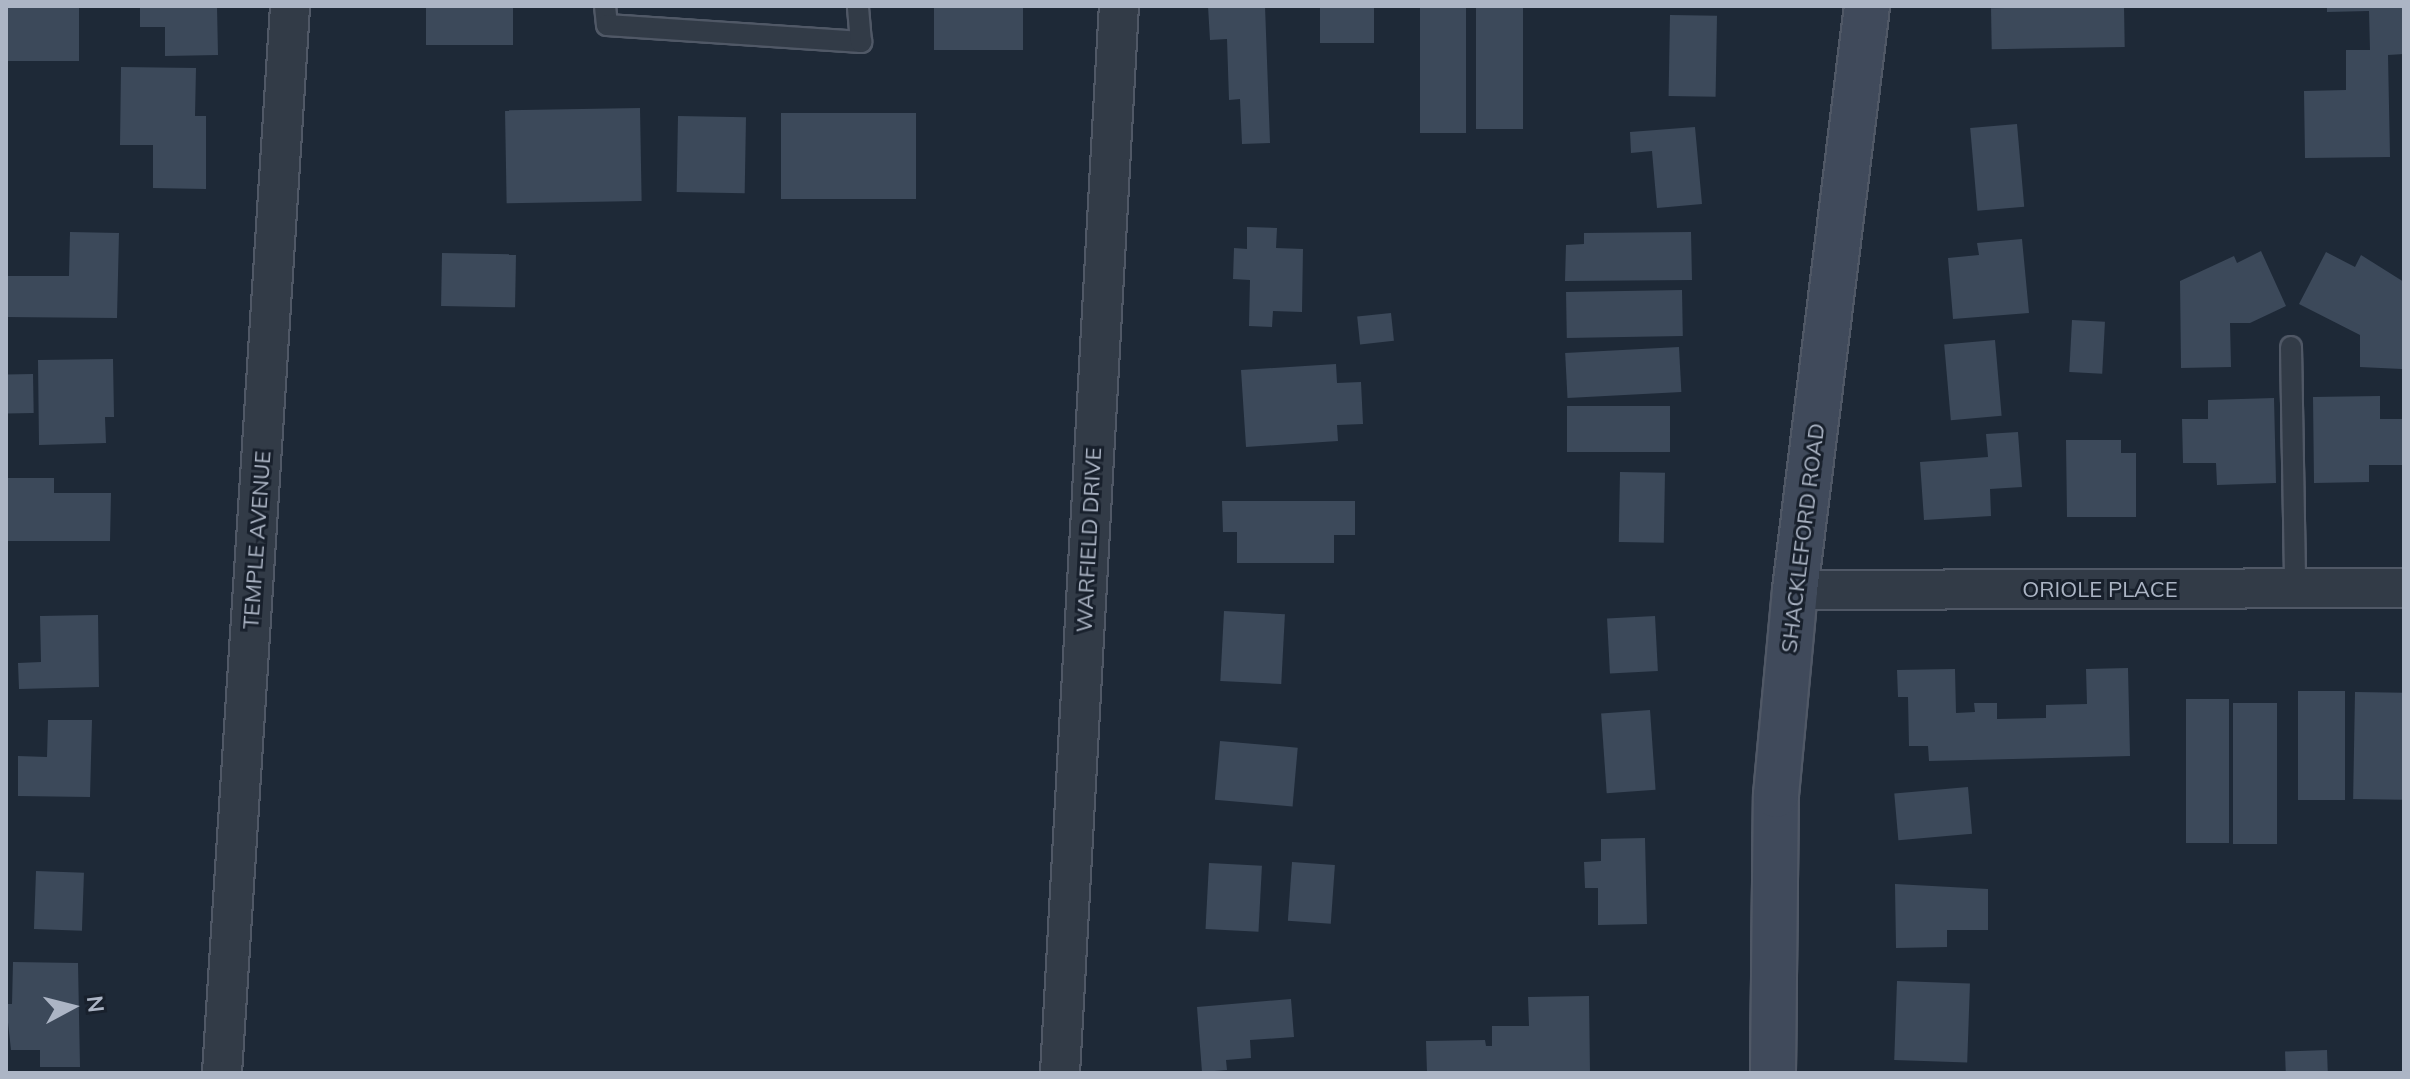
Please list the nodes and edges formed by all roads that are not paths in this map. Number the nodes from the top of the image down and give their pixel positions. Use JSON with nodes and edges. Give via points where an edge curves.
{"nodes":[{"id":1,"x":290,"y":6,"type":"edge"},
{"id":2,"x":605,"y":6,"type":"edge"},
{"id":3,"x":858,"y":6,"type":"edge"},
{"id":4,"x":1119,"y":6,"type":"edge"},
{"id":5,"x":1867,"y":6,"type":"edge"},
{"id":6,"x":2291,"y":347,"type":"dead end"},
{"id":7,"x":2295,"y":588,"type":"junction"},
{"id":8,"x":2404,"y":588,"type":"edge"},
{"id":9,"x":1795,"y":590,"type":"junction"},
{"id":10,"x":222,"y":1073,"type":"edge"},
{"id":11,"x":1060,"y":1073,"type":"edge"},
{"id":12,"x":1773,"y":1073,"type":"edge"}],
"edges":[{"from":1,"to":10,"type":"street","name":"TEMPLE AVENUE"},
{"from":2,"to":3,"type":"lane","via":[[607,25],[861,42]]},
{"from":4,"to":11,"type":"street","name":"WARFIELD DRIVE"},
{"from":5,"to":9,"type":"street","name":"SHACKLEFORD ROAD"},
{"from":6,"to":7,"type":"lane"},
{"from":7,"to":8,"type":"street","name":"ORIOLE PLACE"},
{"from":7,"to":9,"type":"street","name":"ORIOLE PLACE"},
{"from":9,"to":12,"type":"street","name":"SHACKLEFORD ROAD","via":[[1776,795]]}]}
